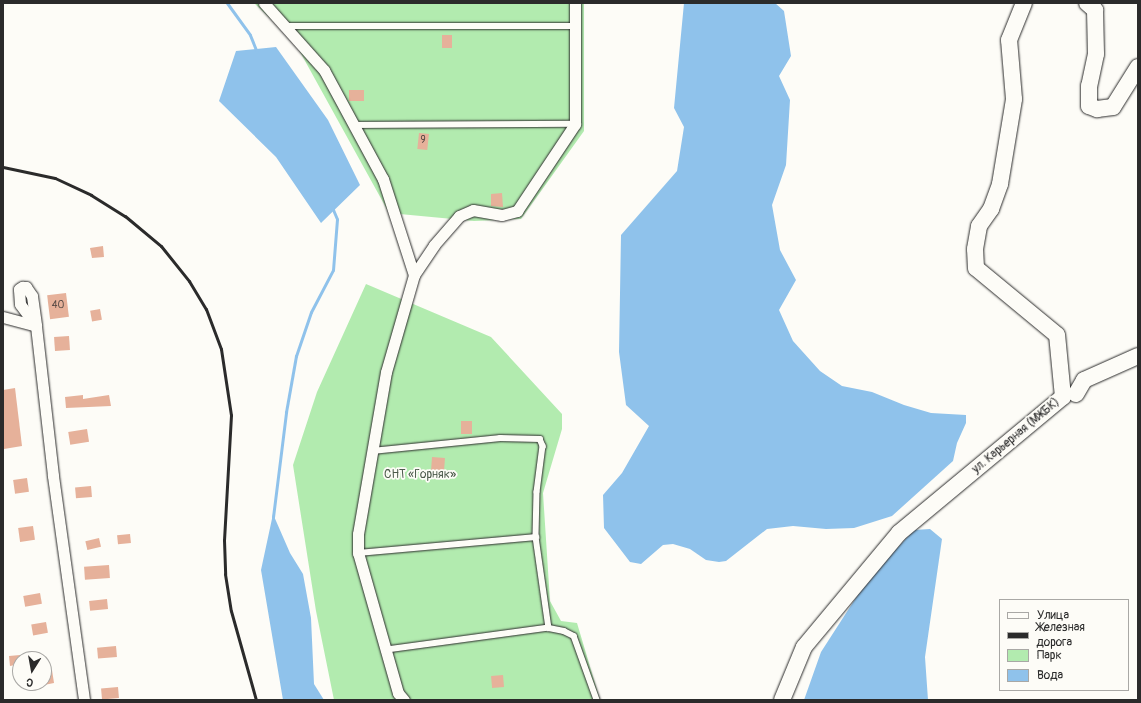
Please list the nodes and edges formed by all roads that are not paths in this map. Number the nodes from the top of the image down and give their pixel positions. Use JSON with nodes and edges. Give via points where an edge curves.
{"nodes":[{"id":1,"x":264,"y":3,"type":"edge"},
{"id":2,"x":575,"y":3,"type":"edge"},
{"id":3,"x":1024,"y":3,"type":"edge"},
{"id":4,"x":1087,"y":3,"type":"edge"},
{"id":5,"x":287,"y":26,"type":"junction"},
{"id":6,"x":576,"y":26,"type":"junction"},
{"id":7,"x":1138,"y":67,"type":"edge"},
{"id":8,"x":575,"y":124,"type":"junction"},
{"id":9,"x":352,"y":125,"type":"junction"},
{"id":10,"x":414,"y":275,"type":"junction"},
{"id":11,"x":3,"y":317,"type":"edge"},
{"id":12,"x":1138,"y":356,"type":"edge"},
{"id":13,"x":1076,"y":394,"type":"dead end"},
{"id":14,"x":372,"y":451,"type":"junction"},
{"id":15,"x":536,"y":537,"type":"junction"},
{"id":16,"x":358,"y":553,"type":"junction"},
{"id":17,"x":549,"y":628,"type":"junction"},
{"id":18,"x":387,"y":650,"type":"junction"},
{"id":19,"x":84,"y":700,"type":"edge"},
{"id":20,"x":404,"y":700,"type":"edge"},
{"id":21,"x":596,"y":700,"type":"edge"},
{"id":22,"x":782,"y":700,"type":"edge"}],
"edges":[{"from":1,"to":5,"type":"street"},
{"from":2,"to":6,"type":"street"},
{"from":3,"to":22,"type":"street","name":"ул. Карьерная (МЖБК)","via":[[1009,40],[1014,99],[1000,184],[992,209],[979,226],[975,249],[976,268],[1057,335],[1063,397],[899,533],[804,647]]},
{"from":4,"to":7,"type":"street","via":[[1094,10],[1096,54],[1089,86],[1089,106],[1097,109],[1113,107]]},
{"from":5,"to":6,"type":"lane"},
{"from":5,"to":9,"type":"street","via":[[324,70]]},
{"from":6,"to":8,"type":"street"},
{"from":8,"to":9,"type":"lane"},
{"from":8,"to":10,"type":"street","via":[[517,211],[502,215],[473,210],[459,216],[434,244]]},
{"from":9,"to":10,"type":"street","via":[[383,179]]},
{"from":10,"to":14,"type":"street","via":[[386,372]]},
{"from":11,"to":19,"type":"street","via":[[36,326],[53,476]]},
{"from":12,"to":13,"type":"street","via":[[1084,380]]},
{"from":14,"to":15,"type":"lane","via":[[500,438],[540,439],[542,446]]},
{"from":14,"to":16,"type":"street","via":[[358,534]]},
{"from":15,"to":16,"type":"lane"},
{"from":15,"to":17,"type":"lane"},
{"from":16,"to":18,"type":"street"},
{"from":17,"to":18,"type":"lane"},
{"from":17,"to":21,"type":"lane","via":[[574,636]]},
{"from":18,"to":20,"type":"street","via":[[398,693]]}]}
